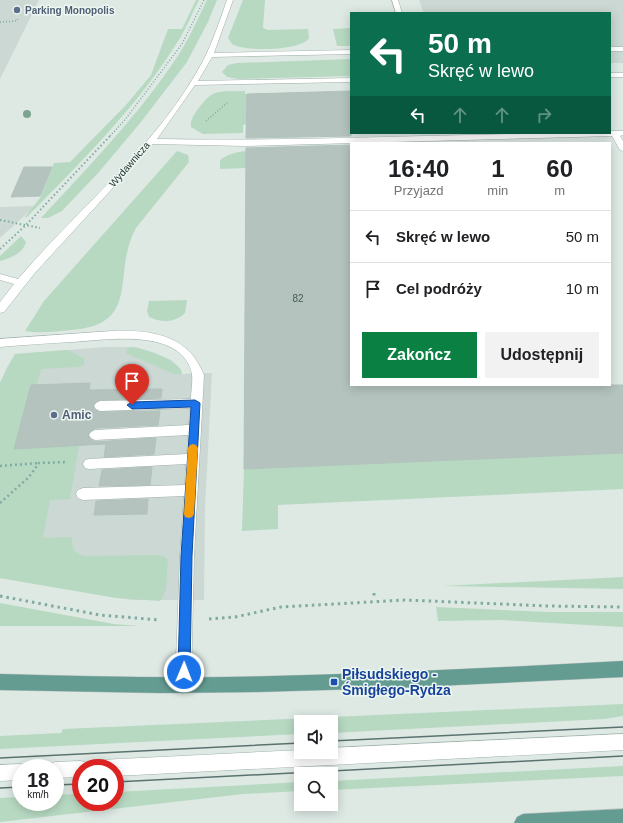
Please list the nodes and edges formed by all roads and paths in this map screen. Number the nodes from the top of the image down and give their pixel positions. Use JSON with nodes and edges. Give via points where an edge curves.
{"nodes":[{"id":1,"x":204,"y":0,"type":"edge"},
{"id":2,"x":230,"y":0,"type":"edge"},
{"id":3,"x":395,"y":0,"type":"edge"},
{"id":4,"x":399,"y":12,"type":"edge"},
{"id":5,"x":18,"y":18,"type":"dead end"},
{"id":6,"x":0,"y":22,"type":"edge"},
{"id":7,"x":623,"y":48,"type":"edge"},
{"id":8,"x":611,"y":49,"type":"edge"},
{"id":9,"x":350,"y":52,"type":"edge"},
{"id":10,"x":209,"y":55,"type":"junction"},
{"id":11,"x":611,"y":75,"type":"edge"},
{"id":12,"x":623,"y":75,"type":"edge"},
{"id":13,"x":350,"y":80,"type":"edge"},
{"id":14,"x":193,"y":83,"type":"junction"},
{"id":15,"x":619,"y":133,"type":"edge"},
{"id":16,"x":582,"y":134,"type":"edge"},
{"id":17,"x":150,"y":141,"type":"junction"},
{"id":18,"x":623,"y":148,"type":"edge"},
{"id":19,"x":0,"y":220,"type":"edge"},
{"id":20,"x":26,"y":225,"type":"junction"},
{"id":21,"x":66,"y":234,"type":"junction"},
{"id":22,"x":0,"y":249,"type":"edge"},
{"id":23,"x":0,"y":277,"type":"edge"},
{"id":24,"x":21,"y":283,"type":"junction"},
{"id":25,"x":0,"y":309,"type":"edge"},
{"id":26,"x":0,"y":343,"type":"edge"},
{"id":27,"x":195,"y":403,"type":"junction"},
{"id":28,"x":100,"y":406,"type":"dead end"},
{"id":29,"x":194,"y":430,"type":"junction"},
{"id":30,"x":94,"y":435,"type":"dead end"},
{"id":31,"x":192,"y":459,"type":"junction"},
{"id":32,"x":73,"y":462,"type":"dead end"},
{"id":33,"x":40,"y":463,"type":"junction"},
{"id":34,"x":89,"y":464,"type":"dead end"},
{"id":35,"x":0,"y":466,"type":"edge"},
{"id":36,"x":190,"y":490,"type":"junction"},
{"id":37,"x":83,"y":494,"type":"dead end"},
{"id":38,"x":0,"y":503,"type":"edge"},
{"id":39,"x":374,"y":592,"type":"dead end"},
{"id":40,"x":0,"y":596,"type":"edge"},
{"id":41,"x":374,"y":598,"type":"dead end"},
{"id":42,"x":623,"y":607,"type":"edge"},
{"id":43,"x":160,"y":620,"type":"dead end"},
{"id":44,"x":204,"y":620,"type":"dead end"},
{"id":45,"x":623,"y":669,"type":"edge"},
{"id":46,"x":0,"y":682,"type":"edge"},
{"id":47,"x":183,"y":685,"type":"junction"},
{"id":48,"x":623,"y":742,"type":"edge"},
{"id":49,"x":124,"y":767,"type":"edge"},
{"id":50,"x":12,"y":772,"type":"edge"},
{"id":51,"x":0,"y":773,"type":"edge"},
{"id":52,"x":623,"y":818,"type":"edge"},
{"id":53,"x":522,"y":823,"type":"edge"}],
"edges":[{"from":1,"to":20,"type":"path","via":[[182,44],[142,98],[82,167]]},
{"from":2,"to":10,"type":"street","name":"Wydawnicza"},
{"from":3,"to":4,"type":"street"},
{"from":5,"to":6,"type":"path","via":[[17,21]]},
{"from":7,"to":8,"type":"street"},
{"from":9,"to":10,"type":"street"},
{"from":10,"to":14,"type":"street","name":"Wydawnicza"},
{"from":11,"to":12,"type":"street"},
{"from":13,"to":14,"type":"street"},
{"from":14,"to":17,"type":"street","name":"Wydawnicza"},
{"from":15,"to":18,"type":"street"},
{"from":16,"to":17,"type":"street","via":[[246,143]]},
{"from":17,"to":21,"type":"street","name":"Wydawnicza"},
{"from":19,"to":20,"type":"path"},
{"from":20,"to":21,"type":"path"},
{"from":20,"to":22,"type":"path"},
{"from":21,"to":24,"type":"street","name":"Wydawnicza"},
{"from":23,"to":24,"type":"street"},
{"from":24,"to":25,"type":"street","name":"Wydawnicza"},
{"from":26,"to":27,"type":"street","via":[[107,336],[145,336],[161,340],[184,351],[193,362],[198,375]]},
{"from":27,"to":28,"type":"street"},
{"from":27,"to":29,"type":"street"},
{"from":29,"to":30,"type":"street"},
{"from":29,"to":31,"type":"street"},
{"from":31,"to":34,"type":"street"},
{"from":31,"to":36,"type":"street"},
{"from":32,"to":33,"type":"path"},
{"from":33,"to":35,"type":"path"},
{"from":33,"to":38,"type":"path","via":[[29,477]]},
{"from":36,"to":37,"type":"street"},
{"from":36,"to":47,"type":"street"},
{"from":39,"to":41,"type":"path"},
{"from":40,"to":43,"type":"path","via":[[118,618]]},
{"from":42,"to":44,"type":"path","via":[[405,600],[282,607],[235,617]]},
{"from":45,"to":47,"type":"main road","via":[[334,682]]},
{"from":46,"to":47,"type":"main road"},
{"from":48,"to":49,"type":"street"},
{"from":50,"to":51,"type":"street"},
{"from":52,"to":53,"type":"main road"}]}
